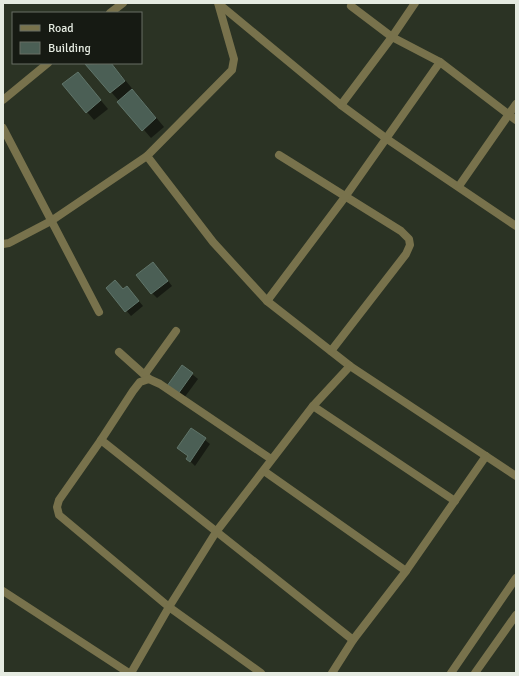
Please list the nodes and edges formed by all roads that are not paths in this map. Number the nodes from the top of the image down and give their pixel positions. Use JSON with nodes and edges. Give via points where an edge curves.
{"nodes":[{"id":1,"x":123,"y":3,"type":"edge"},
{"id":2,"x":415,"y":3,"type":"edge"},
{"id":3,"x":219,"y":4,"type":"edge"},
{"id":4,"x":351,"y":6,"type":"dead end"},
{"id":5,"x":111,"y":12,"type":"edge"},
{"id":6,"x":392,"y":37,"type":"junction"},
{"id":7,"x":440,"y":62,"type":"junction"},
{"id":8,"x":47,"y":64,"type":"edge"},
{"id":9,"x":3,"y":100,"type":"edge"},
{"id":10,"x":516,"y":104,"type":"edge"},
{"id":11,"x":341,"y":105,"type":"junction"},
{"id":12,"x":509,"y":115,"type":"junction"},
{"id":13,"x":516,"y":120,"type":"edge"},
{"id":14,"x":3,"y":128,"type":"edge"},
{"id":15,"x":387,"y":139,"type":"junction"},
{"id":16,"x":279,"y":155,"type":"dead end"},
{"id":17,"x":147,"y":156,"type":"junction"},
{"id":18,"x":459,"y":186,"type":"junction"},
{"id":19,"x":345,"y":197,"type":"junction"},
{"id":20,"x":51,"y":221,"type":"junction"},
{"id":21,"x":516,"y":226,"type":"edge"},
{"id":22,"x":3,"y":244,"type":"edge"},
{"id":23,"x":268,"y":301,"type":"junction"},
{"id":24,"x":100,"y":312,"type":"dead end"},
{"id":25,"x":176,"y":331,"type":"dead end"},
{"id":26,"x":331,"y":351,"type":"junction"},
{"id":27,"x":119,"y":352,"type":"dead end"},
{"id":28,"x":350,"y":366,"type":"junction"},
{"id":29,"x":147,"y":377,"type":"junction"},
{"id":30,"x":313,"y":406,"type":"junction"},
{"id":31,"x":101,"y":440,"type":"junction"},
{"id":32,"x":486,"y":456,"type":"junction"},
{"id":33,"x":271,"y":459,"type":"junction"},
{"id":34,"x":264,"y":471,"type":"junction"},
{"id":35,"x":516,"y":476,"type":"edge"},
{"id":36,"x":455,"y":501,"type":"junction"},
{"id":37,"x":216,"y":532,"type":"junction"},
{"id":38,"x":406,"y":571,"type":"junction"},
{"id":39,"x":516,"y":578,"type":"edge"},
{"id":40,"x":3,"y":591,"type":"edge"},
{"id":41,"x":169,"y":607,"type":"junction"},
{"id":42,"x":516,"y":615,"type":"edge"},
{"id":43,"x":353,"y":640,"type":"junction"},
{"id":44,"x":130,"y":673,"type":"edge"},
{"id":45,"x":261,"y":673,"type":"edge"},
{"id":46,"x":332,"y":673,"type":"edge"},
{"id":47,"x":451,"y":673,"type":"edge"},
{"id":48,"x":475,"y":673,"type":"edge"}],
"edges":[{"from":1,"to":5,"type":"street"},
{"from":2,"to":6,"type":"street"},
{"from":3,"to":11,"type":"street"},
{"from":3,"to":17,"type":"street","via":[[234,59],[232,70]]},
{"from":4,"to":6,"type":"street"},
{"from":6,"to":7,"type":"street"},
{"from":6,"to":11,"type":"street"},
{"from":7,"to":12,"type":"street"},
{"from":7,"to":15,"type":"street"},
{"from":8,"to":9,"type":"street"},
{"from":10,"to":12,"type":"street"},
{"from":11,"to":15,"type":"street"},
{"from":12,"to":13,"type":"street"},
{"from":12,"to":18,"type":"street"},
{"from":14,"to":20,"type":"street"},
{"from":15,"to":18,"type":"street"},
{"from":15,"to":19,"type":"street"},
{"from":16,"to":19,"type":"street"},
{"from":17,"to":20,"type":"street"},
{"from":17,"to":23,"type":"street","via":[[213,242]]},
{"from":18,"to":21,"type":"street"},
{"from":19,"to":23,"type":"street"},
{"from":19,"to":26,"type":"street","via":[[401,231],[409,239],[410,245],[406,254]]},
{"from":20,"to":22,"type":"street"},
{"from":20,"to":24,"type":"street"},
{"from":23,"to":26,"type":"street"},
{"from":25,"to":29,"type":"street"},
{"from":26,"to":28,"type":"street"},
{"from":27,"to":29,"type":"street"},
{"from":28,"to":30,"type":"street"},
{"from":28,"to":32,"type":"street"},
{"from":29,"to":31,"type":"street","via":[[133,391]]},
{"from":29,"to":33,"type":"street"},
{"from":30,"to":33,"type":"street"},
{"from":30,"to":36,"type":"street"},
{"from":31,"to":37,"type":"street"},
{"from":31,"to":41,"type":"street","via":[[59,500],[59,514]]},
{"from":32,"to":35,"type":"street"},
{"from":32,"to":36,"type":"street"},
{"from":33,"to":34,"type":"street"},
{"from":34,"to":37,"type":"street"},
{"from":34,"to":38,"type":"street"},
{"from":36,"to":38,"type":"street"},
{"from":37,"to":41,"type":"street"},
{"from":37,"to":43,"type":"street"},
{"from":38,"to":43,"type":"street"},
{"from":39,"to":47,"type":"street"},
{"from":40,"to":44,"type":"street"},
{"from":41,"to":44,"type":"street"},
{"from":41,"to":45,"type":"street"},
{"from":42,"to":48,"type":"street"},
{"from":43,"to":46,"type":"street"}]}
